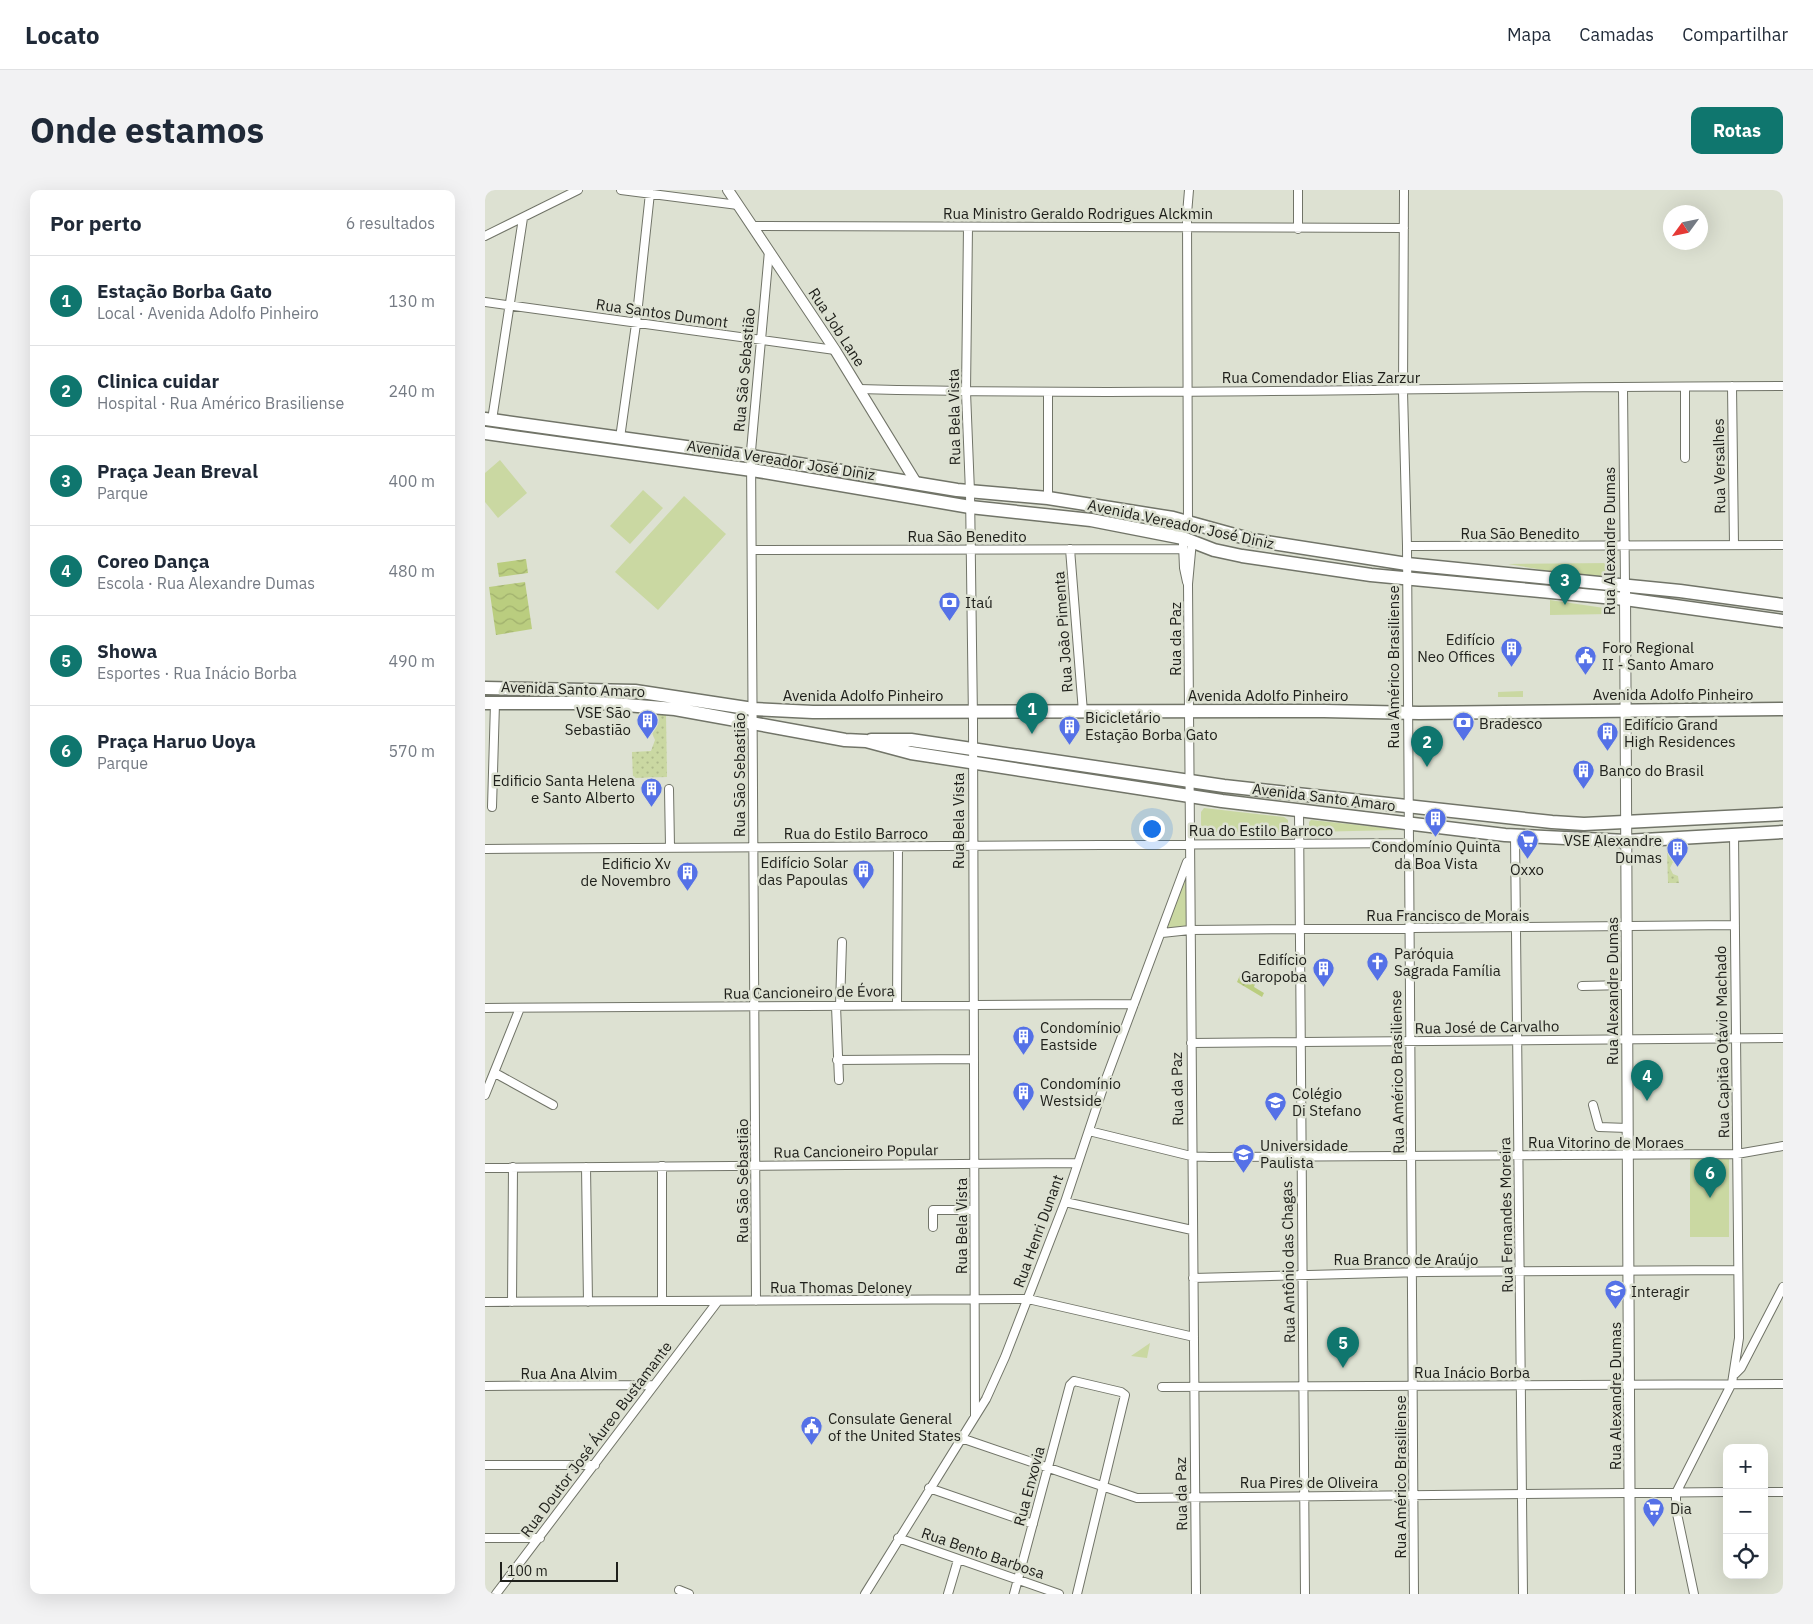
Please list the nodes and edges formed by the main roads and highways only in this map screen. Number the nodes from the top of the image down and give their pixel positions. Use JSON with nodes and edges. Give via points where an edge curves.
{"nodes":[{"id":1,"x":489,"y":420,"type":"edge"},
{"id":2,"x":485,"y":433,"type":"edge"},
{"id":3,"x":1625,"y":592,"type":"junction"},
{"id":4,"x":1783,"y":605,"type":"edge"},
{"id":5,"x":1783,"y":621,"type":"edge"},
{"id":6,"x":485,"y":688,"type":"edge"},
{"id":7,"x":490,"y":703,"type":"edge"},
{"id":8,"x":753,"y":709,"type":"joint"},
{"id":9,"x":1783,"y":710,"type":"edge"},
{"id":10,"x":972,"y":756,"type":"junction"},
{"id":11,"x":1299,"y":795,"type":"junction"},
{"id":12,"x":1299,"y":811,"type":"junction"},
{"id":13,"x":1783,"y":814,"type":"edge"},
{"id":14,"x":1783,"y":832,"type":"edge"}],
"edges":[{"from":1,"to":3,"type":"main road","name":"Avenida Vereador José Diniz","via":[[751,456],[970,492],[1048,498],[1173,518],[1253,540]]},
{"from":2,"to":3,"type":"main road","name":"Avenida Vereador José Diniz","via":[[751,470],[970,507],[1091,520],[1242,556],[1406,579]]},
{"from":3,"to":4,"type":"main road","name":"Avenida Vereador José Diniz"},
{"from":3,"to":5,"type":"main road","name":"Avenida Vereador José Diniz"},
{"from":6,"to":8,"type":"main road","name":"Avenida Santo Amaro","via":[[635,691]]},
{"from":7,"to":10,"type":"main road","name":"Avenida Santo Amaro","via":[[601,703],[675,709],[867,741],[894,750]]},
{"from":8,"to":9,"type":"main road","name":"Avenida Adolfo Pinheiro","via":[[813,712]]},
{"from":10,"to":11,"type":"main road","name":"Avenida Santo Amaro"},
{"from":10,"to":12,"type":"main road","name":"Avenida Santo Amaro","via":[[1189,796]]},
{"from":11,"to":12,"type":"main road"},
{"from":11,"to":13,"type":"main road","name":"Avenida Santo Amaro","via":[[1575,824]]},
{"from":12,"to":14,"type":"main road","name":"Avenida Santo Amaro","via":[[1515,836],[1626,841]]}]}
